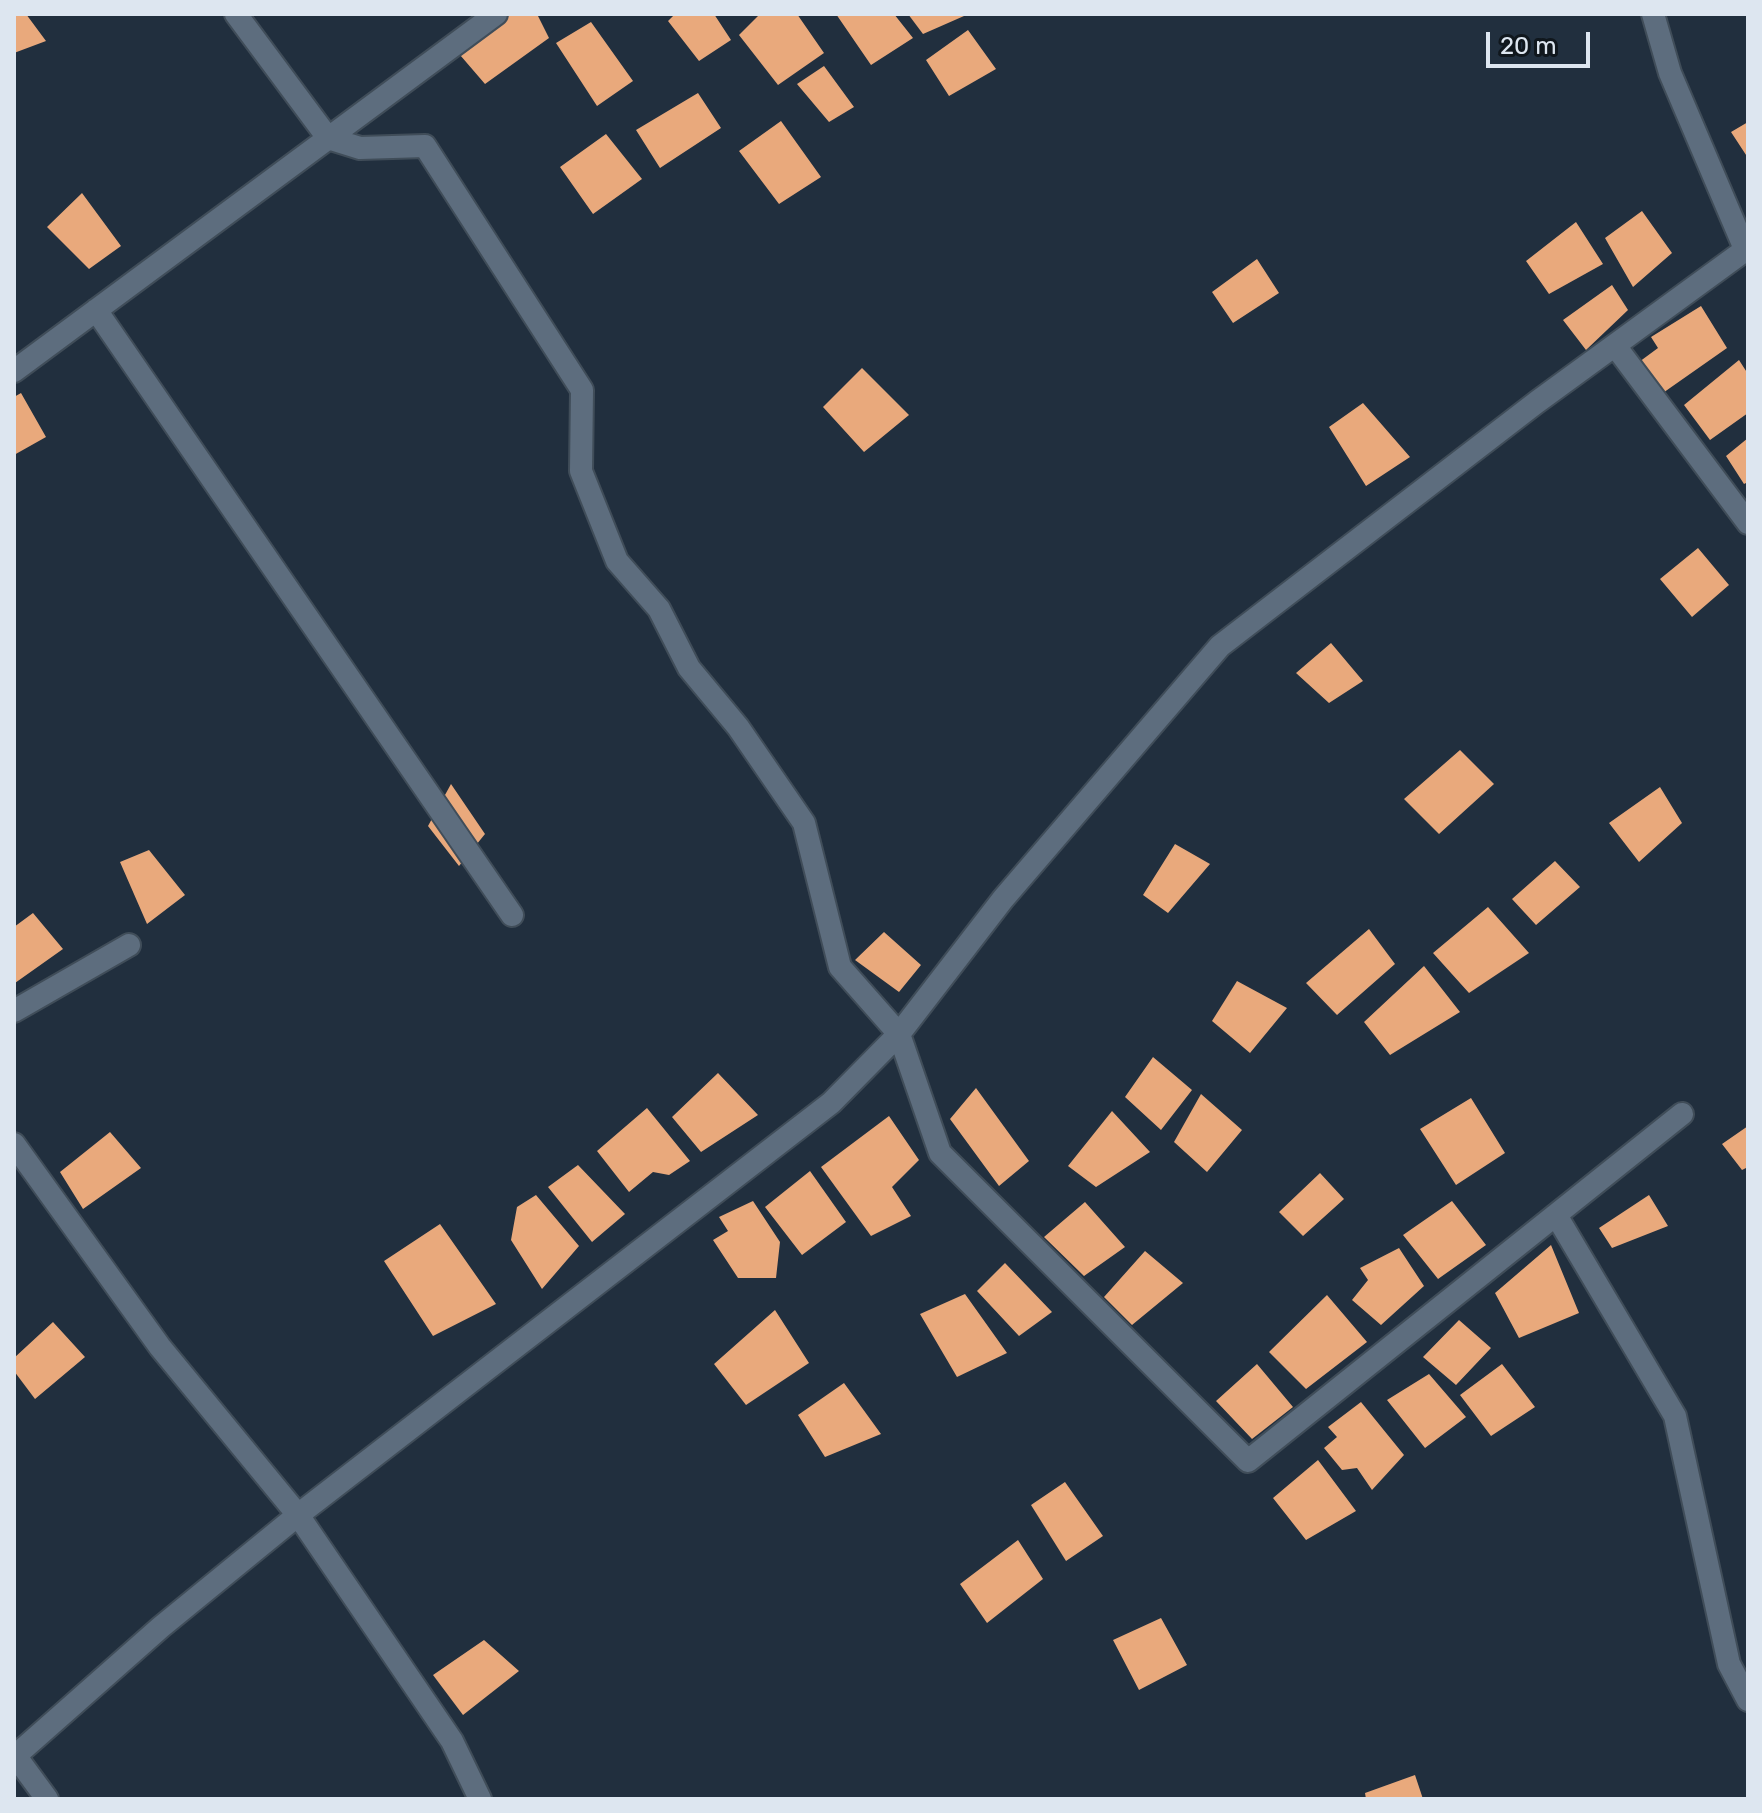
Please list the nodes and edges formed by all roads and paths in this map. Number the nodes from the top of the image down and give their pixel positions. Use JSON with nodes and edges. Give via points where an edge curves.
{"nodes":[{"id":1,"x":236,"y":14,"type":"edge"},
{"id":2,"x":496,"y":14,"type":"edge"},
{"id":3,"x":1653,"y":14,"type":"edge"},
{"id":4,"x":328,"y":138,"type":"junction"},
{"id":5,"x":1746,"y":248,"type":"edge"},
{"id":6,"x":96,"y":310,"type":"junction"},
{"id":7,"x":1616,"y":347,"type":"junction"},
{"id":8,"x":14,"y":371,"type":"edge"},
{"id":9,"x":1748,"y":523,"type":"edge"},
{"id":10,"x":512,"y":915,"type":"dead end"},
{"id":11,"x":129,"y":945,"type":"dead end"},
{"id":12,"x":14,"y":1011,"type":"edge"},
{"id":13,"x":899,"y":1034,"type":"junction"},
{"id":14,"x":1682,"y":1114,"type":"dead end"},
{"id":15,"x":14,"y":1144,"type":"edge"},
{"id":16,"x":1556,"y":1215,"type":"junction"},
{"id":17,"x":298,"y":1515,"type":"junction"},
{"id":18,"x":1748,"y":1700,"type":"edge"},
{"id":19,"x":14,"y":1755,"type":"edge"},
{"id":20,"x":47,"y":1799,"type":"edge"},
{"id":21,"x":480,"y":1799,"type":"edge"}],
"edges":[{"from":1,"to":4,"type":"street"},
{"from":2,"to":4,"type":"street"},
{"from":3,"to":5,"type":"street","via":[[1670,73]]},
{"from":4,"to":6,"type":"street"},
{"from":4,"to":13,"type":"street","via":[[360,148],[425,146],[463,201],[582,390],[581,471],[617,561],[659,609],[689,668],[738,727],[804,823],[840,967]]},
{"from":5,"to":7,"type":"street"},
{"from":6,"to":8,"type":"street"},
{"from":6,"to":10,"type":"street"},
{"from":7,"to":9,"type":"street"},
{"from":7,"to":13,"type":"street","via":[[1220,646],[1003,899]]},
{"from":11,"to":12,"type":"street"},
{"from":13,"to":16,"type":"street","via":[[940,1153],[1248,1461]]},
{"from":13,"to":17,"type":"street","via":[[831,1103]]},
{"from":14,"to":16,"type":"street"},
{"from":15,"to":17,"type":"street","via":[[160,1347]]},
{"from":16,"to":18,"type":"street","via":[[1675,1416],[1729,1664]]},
{"from":17,"to":19,"type":"street"},
{"from":17,"to":21,"type":"street","via":[[452,1741]]},
{"from":19,"to":20,"type":"street"}]}
